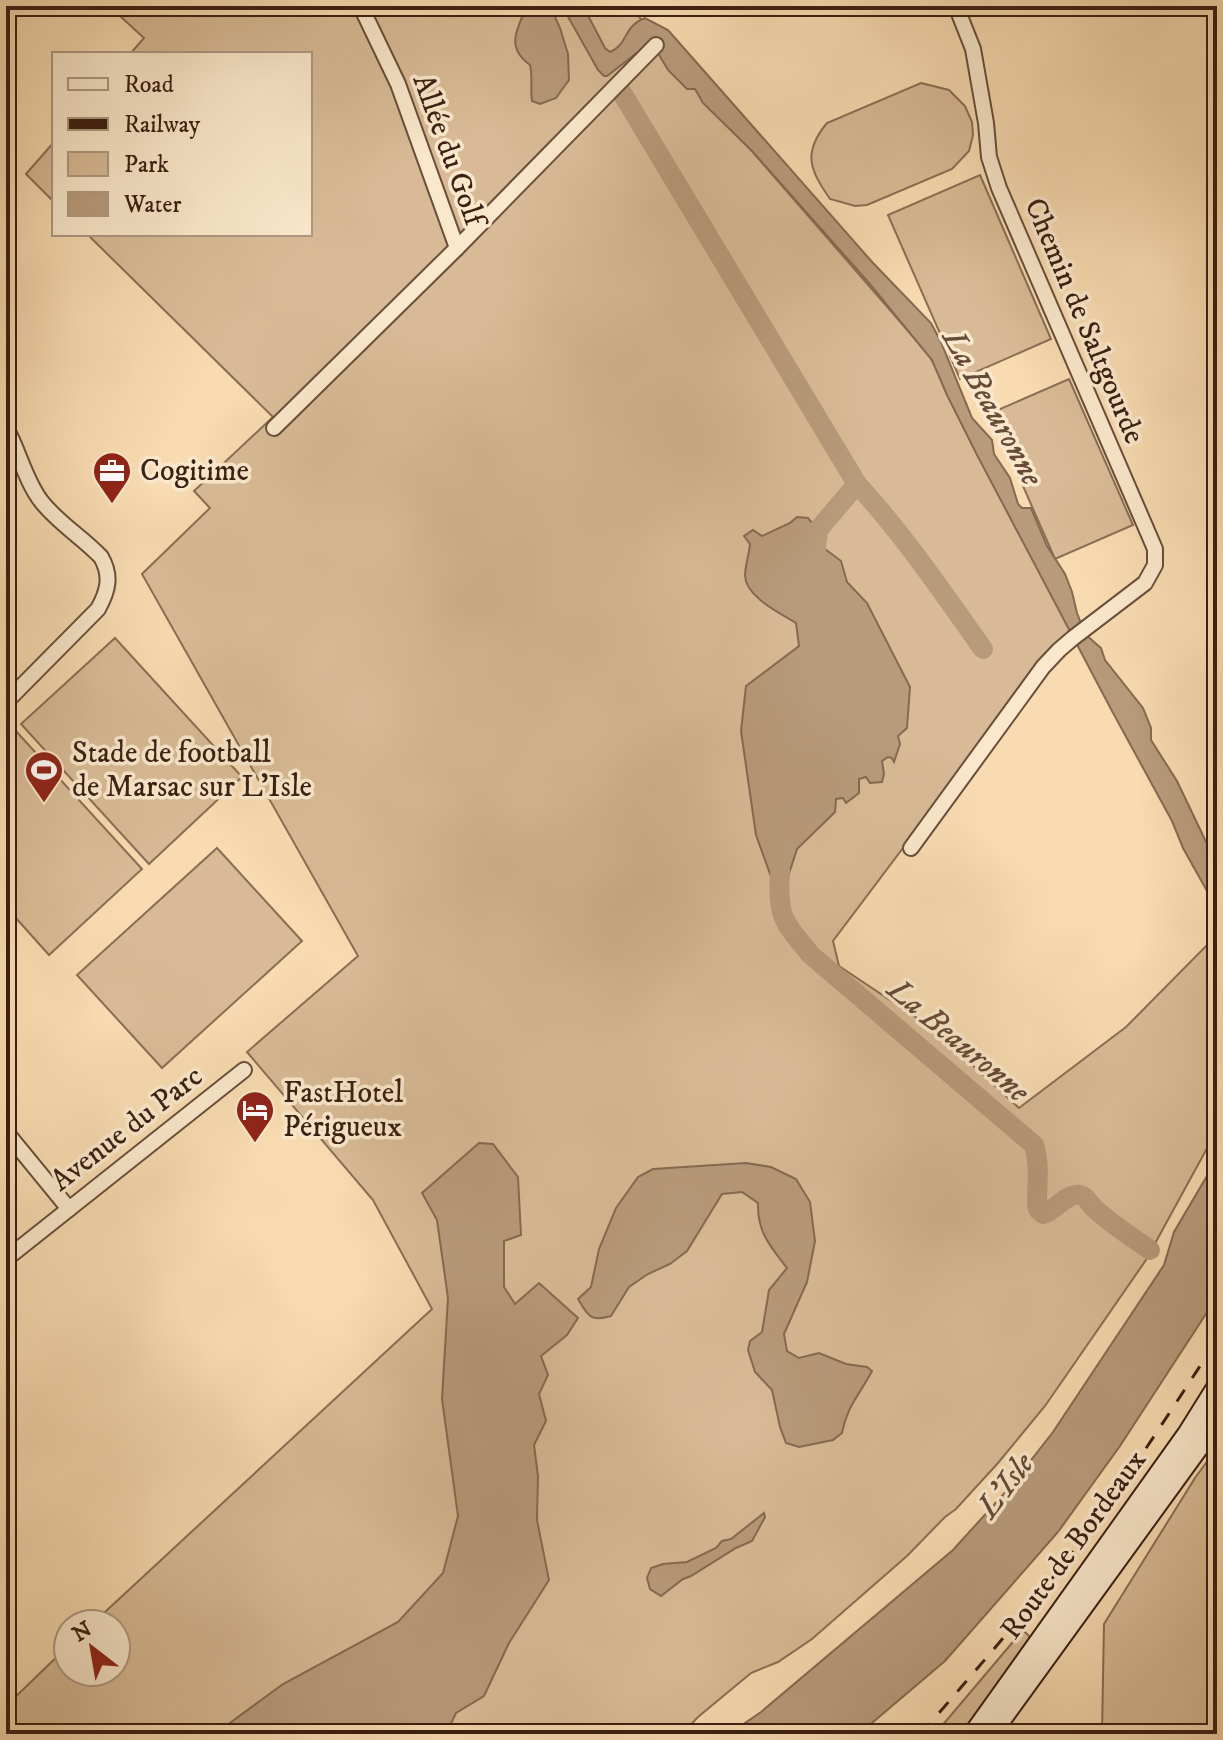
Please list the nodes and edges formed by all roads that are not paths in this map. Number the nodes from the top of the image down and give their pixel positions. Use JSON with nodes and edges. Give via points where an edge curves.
{"nodes":[{"id":1,"x":359,"y":6,"type":"edge"},
{"id":2,"x":956,"y":6,"type":"edge"},
{"id":3,"x":656,"y":45,"type":"dead end"},
{"id":4,"x":457,"y":248,"type":"junction"},
{"id":5,"x":6,"y":428,"type":"edge"},
{"id":6,"x":274,"y":428,"type":"dead end"},
{"id":7,"x":6,"y":702,"type":"edge"},
{"id":8,"x":911,"y":848,"type":"dead end"},
{"id":9,"x":244,"y":1070,"type":"dead end"},
{"id":10,"x":6,"y":1132,"type":"edge"},
{"id":11,"x":69,"y":1209,"type":"junction"},
{"id":12,"x":6,"y":1259,"type":"edge"},
{"id":13,"x":1217,"y":1386,"type":"edge"},
{"id":14,"x":1217,"y":1419,"type":"edge"},
{"id":15,"x":973,"y":1734,"type":"edge"},
{"id":16,"x":991,"y":1734,"type":"edge"}],
"edges":[{"from":1,"to":4,"type":"street","name":"Allée du Golf","via":[[398,84]]},
{"from":2,"to":8,"type":"street","name":"Chemin de Saltgourde","via":[[973,49],[989,157],[999,188],[1155,549],[1155,565],[1145,583],[1043,667]]},
{"from":3,"to":4,"type":"street"},
{"from":4,"to":6,"type":"street","name":"Allée du Golf"},
{"from":5,"to":7,"type":"street","via":[[42,503],[101,557],[109,583],[98,609]]},
{"from":9,"to":11,"type":"street","name":"Avenue du Parc"},
{"from":10,"to":11,"type":"street"},
{"from":11,"to":12,"type":"street","name":"Avenue du Parc"},
{"from":13,"to":15,"type":"main road","name":"Route de Bordeaux"},
{"from":14,"to":16,"type":"main road","name":"Route de Bordeaux"}]}
